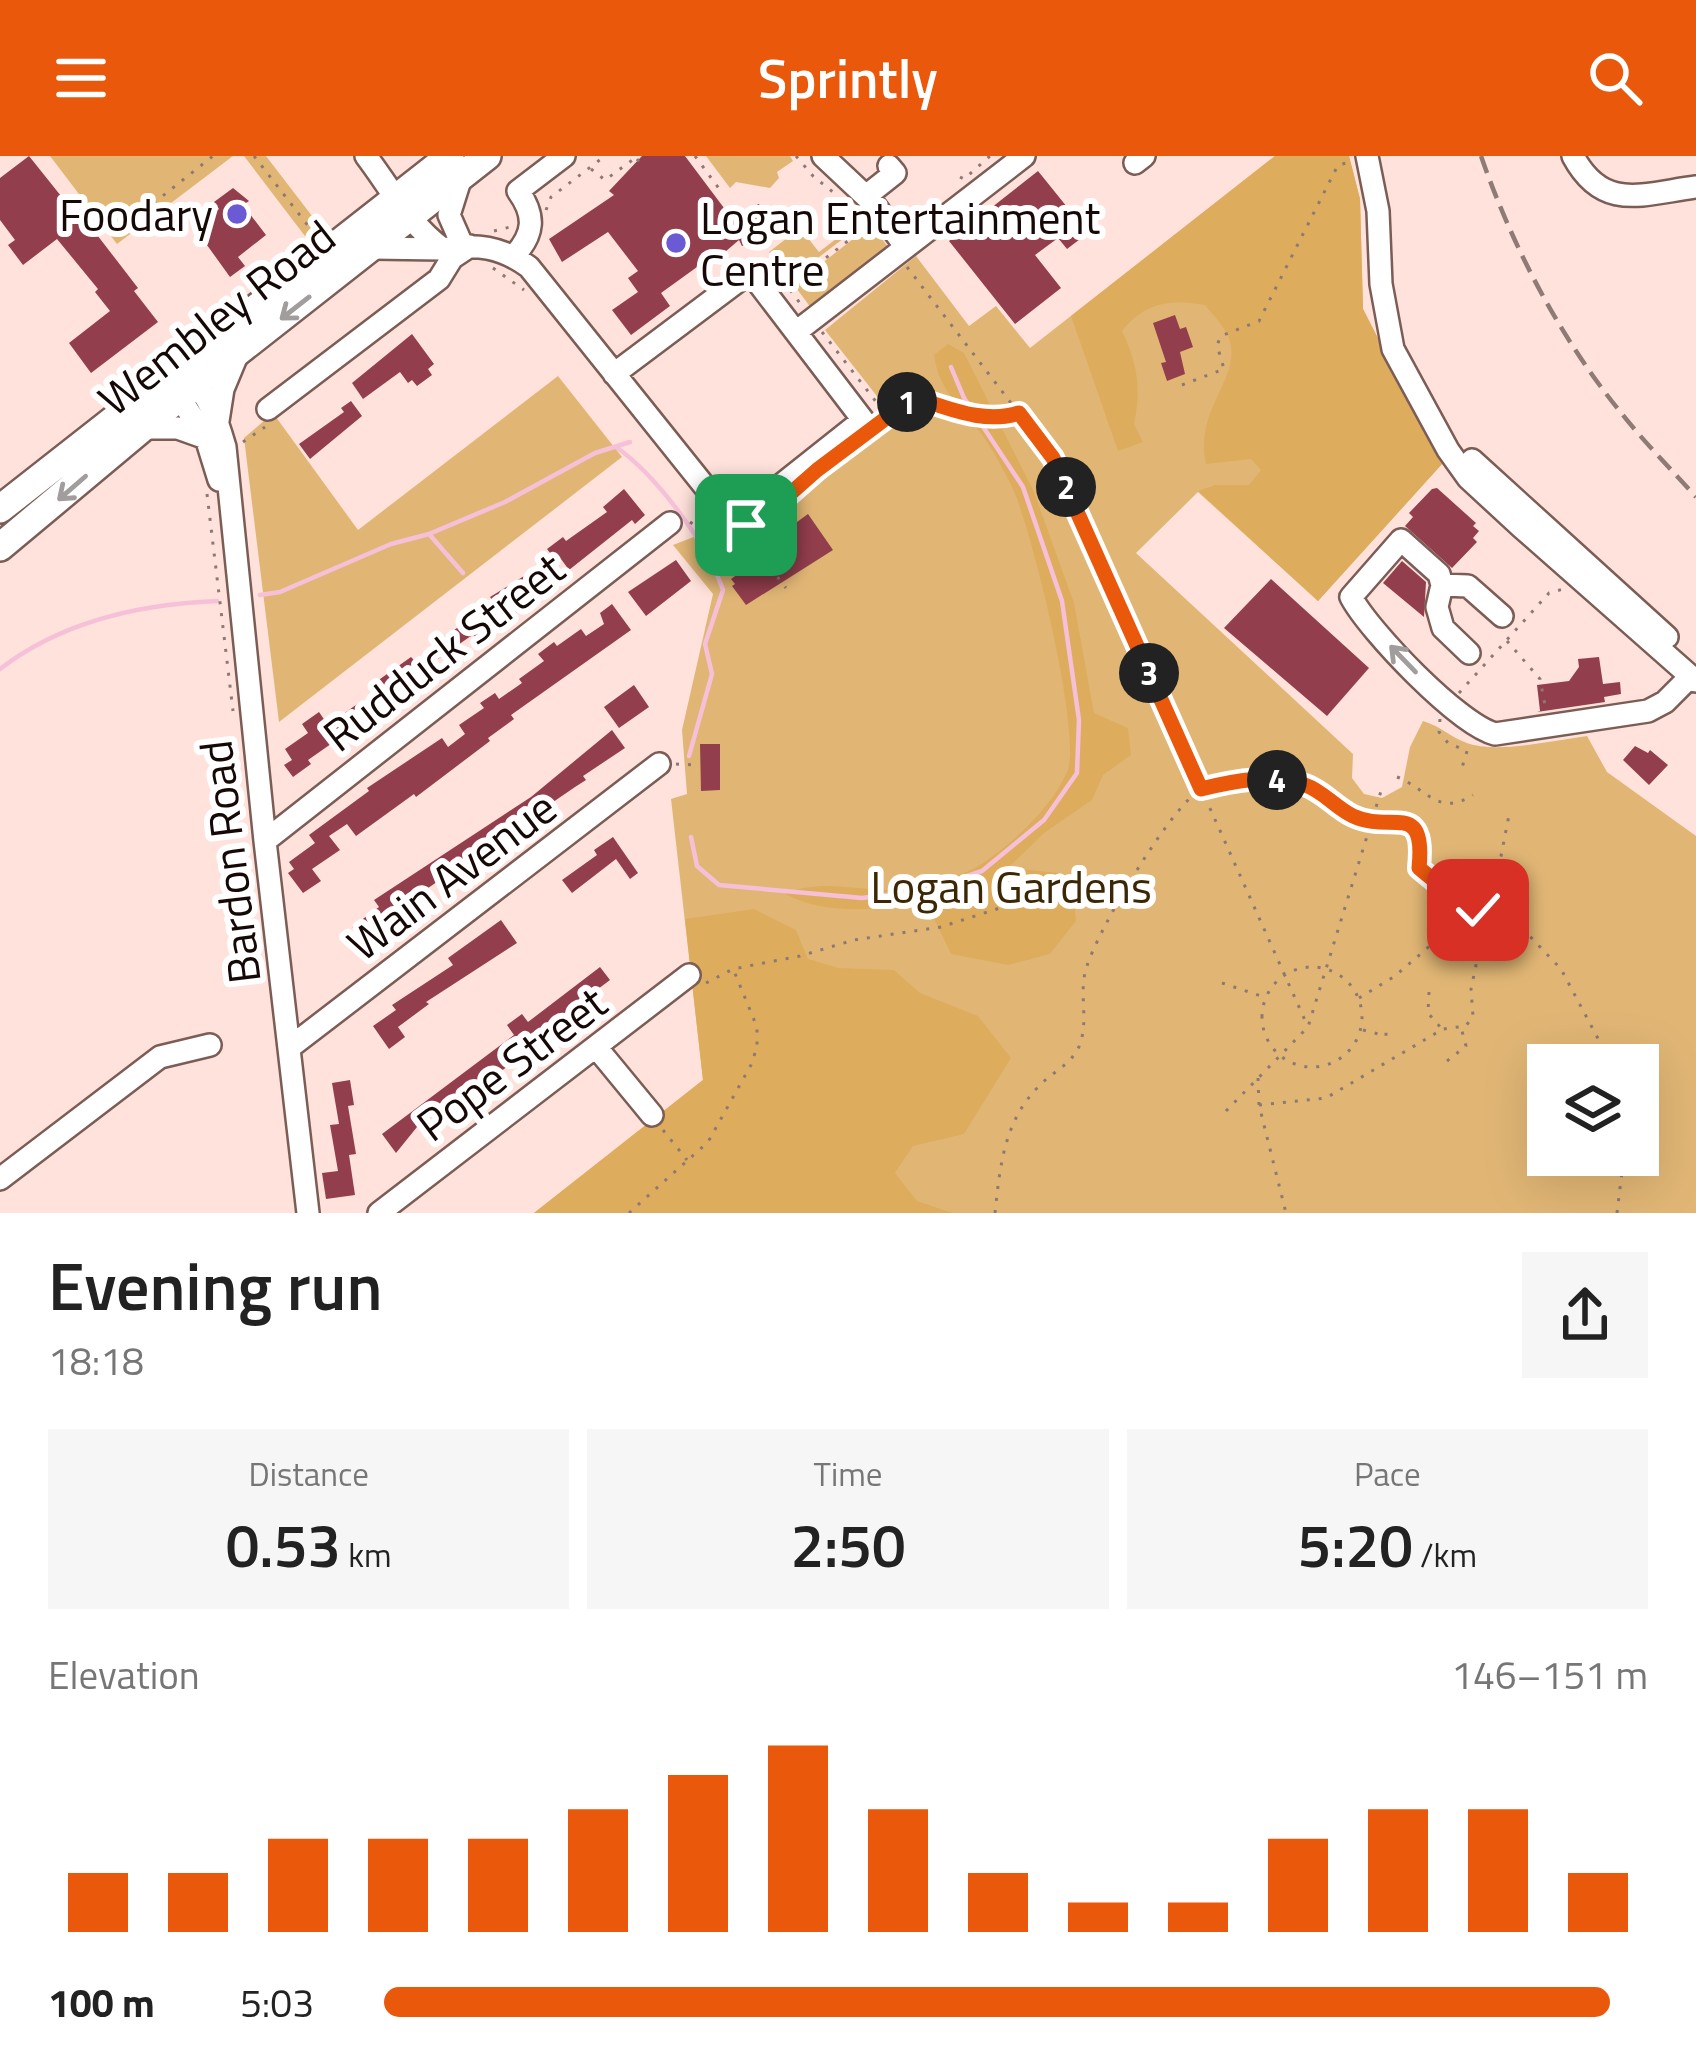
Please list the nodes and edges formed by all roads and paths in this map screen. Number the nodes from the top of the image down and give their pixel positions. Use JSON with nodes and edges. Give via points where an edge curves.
{"nodes":[{"id":1,"x":213,"y":156,"type":"edge"},
{"id":2,"x":254,"y":156,"type":"edge"},
{"id":3,"x":366,"y":156,"type":"edge"},
{"id":4,"x":487,"y":156,"type":"edge"},
{"id":5,"x":564,"y":156,"type":"edge"},
{"id":6,"x":605,"y":156,"type":"edge"},
{"id":7,"x":695,"y":156,"type":"edge"},
{"id":8,"x":796,"y":156,"type":"edge"},
{"id":9,"x":823,"y":156,"type":"edge"},
{"id":10,"x":990,"y":156,"type":"edge"},
{"id":11,"x":1024,"y":156,"type":"edge"},
{"id":12,"x":1573,"y":156,"type":"edge"},
{"id":13,"x":637,"y":157,"type":"edge"},
{"id":14,"x":1368,"y":157,"type":"edge"},
{"id":15,"x":456,"y":166,"type":"edge"},
{"id":16,"x":889,"y":166,"type":"dead end"},
{"id":17,"x":589,"y":168,"type":"junction"},
{"id":18,"x":644,"y":168,"type":"dead end"},
{"id":19,"x":960,"y":177,"type":"dead end"},
{"id":20,"x":1696,"y":188,"type":"edge"},
{"id":21,"x":723,"y":194,"type":"dead end"},
{"id":22,"x":858,"y":201,"type":"junction"},
{"id":23,"x":408,"y":210,"type":"junction"},
{"id":24,"x":532,"y":222,"type":"junction"},
{"id":25,"x":872,"y":222,"type":"dead end"},
{"id":26,"x":116,"y":233,"type":"dead end"},
{"id":27,"x":317,"y":237,"type":"dead end"},
{"id":28,"x":467,"y":246,"type":"junction"},
{"id":29,"x":372,"y":248,"type":"junction"},
{"id":30,"x":901,"y":249,"type":"junction"},
{"id":31,"x":514,"y":256,"type":"junction"},
{"id":32,"x":769,"y":261,"type":"dead end"},
{"id":33,"x":788,"y":286,"type":"junction"},
{"id":34,"x":534,"y":300,"type":"dead end"},
{"id":35,"x":804,"y":326,"type":"junction"},
{"id":36,"x":238,"y":352,"type":"junction"},
{"id":37,"x":614,"y":374,"type":"junction"},
{"id":38,"x":184,"y":385,"type":"junction"},
{"id":39,"x":1182,"y":385,"type":"dead end"},
{"id":40,"x":268,"y":409,"type":"joint"},
{"id":41,"x":884,"y":412,"type":"dead end"},
{"id":42,"x":1019,"y":413,"type":"junction"},
{"id":43,"x":873,"y":426,"type":"dead end"},
{"id":44,"x":142,"y":428,"type":"junction"},
{"id":45,"x":216,"y":435,"type":"junction"},
{"id":46,"x":0,"y":509,"type":"edge"},
{"id":47,"x":746,"y":521,"type":"junction"},
{"id":48,"x":670,"y":523,"type":"dead end"},
{"id":49,"x":694,"y":524,"type":"dead end"},
{"id":50,"x":0,"y":547,"type":"edge"},
{"id":51,"x":1442,"y":585,"type":"junction"},
{"id":52,"x":786,"y":588,"type":"dead end"},
{"id":53,"x":1581,"y":593,"type":"dead end"},
{"id":54,"x":1502,"y":616,"type":"dead end"},
{"id":55,"x":1506,"y":640,"type":"junction"},
{"id":56,"x":1469,"y":653,"type":"dead end"},
{"id":57,"x":1694,"y":674,"type":"edge"},
{"id":58,"x":1442,"y":698,"type":"junction"},
{"id":59,"x":1545,"y":704,"type":"dead end"},
{"id":60,"x":659,"y":764,"type":"dead end"},
{"id":61,"x":684,"y":764,"type":"dead end"},
{"id":62,"x":698,"y":765,"type":"dead end"},
{"id":63,"x":1461,"y":771,"type":"dead end"},
{"id":64,"x":1397,"y":777,"type":"dead end"},
{"id":65,"x":1201,"y":789,"type":"junction"},
{"id":66,"x":1381,"y":791,"type":"dead end"},
{"id":67,"x":1473,"y":795,"type":"dead end"},
{"id":68,"x":1509,"y":815,"type":"dead end"},
{"id":69,"x":1369,"y":820,"type":"junction"},
{"id":70,"x":265,"y":841,"type":"junction"},
{"id":71,"x":1124,"y":892,"type":"junction"},
{"id":72,"x":1478,"y":910,"type":"junction"},
{"id":73,"x":1470,"y":927,"type":"junction"},
{"id":74,"x":1325,"y":968,"type":"junction"},
{"id":75,"x":734,"y":969,"type":"junction"},
{"id":76,"x":1284,"y":975,"type":"junction"},
{"id":77,"x":685,"y":978,"type":"joint"},
{"id":78,"x":1222,"y":982,"type":"dead end"},
{"id":79,"x":1429,"y":992,"type":"dead end"},
{"id":80,"x":1266,"y":998,"type":"junction"},
{"id":81,"x":1359,"y":998,"type":"junction"},
{"id":82,"x":1308,"y":1027,"type":"junction"},
{"id":83,"x":1362,"y":1029,"type":"junction"},
{"id":84,"x":1443,"y":1029,"type":"junction"},
{"id":85,"x":1461,"y":1029,"type":"junction"},
{"id":86,"x":1386,"y":1031,"type":"dead end"},
{"id":87,"x":1601,"y":1044,"type":"edge"},
{"id":88,"x":210,"y":1045,"type":"dead end"},
{"id":89,"x":596,"y":1047,"type":"junction"},
{"id":90,"x":290,"y":1048,"type":"junction"},
{"id":91,"x":1277,"y":1054,"type":"junction"},
{"id":92,"x":1447,"y":1061,"type":"dead end"},
{"id":93,"x":1258,"y":1076,"type":"junction"},
{"id":94,"x":1259,"y":1105,"type":"junction"},
{"id":95,"x":1226,"y":1111,"type":"dead end"},
{"id":96,"x":652,"y":1115,"type":"joint"},
{"id":97,"x":688,"y":1162,"type":"junction"},
{"id":98,"x":1621,"y":1176,"type":"edge"},
{"id":99,"x":0,"y":1179,"type":"edge"},
{"id":100,"x":308,"y":1213,"type":"edge"},
{"id":101,"x":379,"y":1213,"type":"edge"},
{"id":102,"x":629,"y":1213,"type":"edge"},
{"id":103,"x":995,"y":1213,"type":"edge"},
{"id":104,"x":1286,"y":1213,"type":"edge"},
{"id":105,"x":1617,"y":1213,"type":"edge"}],
"edges":[{"from":1,"to":26,"type":"path"},
{"from":2,"to":27,"type":"path"},
{"from":3,"to":23,"type":"street"},
{"from":4,"to":15,"type":"main road","name":"Wembley Road"},
{"from":5,"to":24,"type":"street","via":[[518,191]]},
{"from":6,"to":17,"type":"path"},
{"from":7,"to":21,"type":"path"},
{"from":8,"to":22,"type":"path","via":[[813,176]]},
{"from":9,"to":22,"type":"street"},
{"from":10,"to":19,"type":"path"},
{"from":11,"to":30,"type":"street"},
{"from":12,"to":20,"type":"street","via":[[1607,194]]},
{"from":13,"to":17,"type":"path","via":[[605,180]]},
{"from":13,"to":18,"type":"path"},
{"from":14,"to":39,"type":"path","via":[[1337,165],[1259,321],[1220,336],[1224,369]]},
{"from":14,"to":57,"type":"street","via":[[1387,315],[1454,438]]},
{"from":15,"to":23,"type":"main road","name":"Wembley Road"},
{"from":15,"to":28,"type":"street","via":[[449,215]]},
{"from":16,"to":22,"type":"street","via":[[895,172]]},
{"from":17,"to":24,"type":"path","via":[[551,197],[545,225]]},
{"from":22,"to":30,"type":"street"},
{"from":23,"to":28,"type":"street"},
{"from":23,"to":29,"type":"main road","name":"Wembley Road"},
{"from":23,"to":38,"type":"main road","name":"Wembley Road"},
{"from":24,"to":28,"type":"path"},
{"from":24,"to":31,"type":"street"},
{"from":25,"to":33,"type":"path"},
{"from":28,"to":29,"type":"street"},
{"from":28,"to":31,"type":"street"},
{"from":28,"to":34,"type":"path"},
{"from":28,"to":40,"type":"street","via":[[439,279]]},
{"from":29,"to":36,"type":"main road","name":"Wembley Road","one_way":true},
{"from":30,"to":35,"type":"street"},
{"from":30,"to":42,"type":"path"},
{"from":31,"to":37,"type":"street"},
{"from":32,"to":33,"type":"path"},
{"from":33,"to":35,"type":"path"},
{"from":35,"to":37,"type":"street","via":[[749,272]]},
{"from":35,"to":41,"type":"path"},
{"from":35,"to":47,"type":"street","via":[[863,420]]},
{"from":36,"to":38,"type":"main road","name":"Wembley Road"},
{"from":36,"to":45,"type":"street"},
{"from":37,"to":47,"type":"street","via":[[722,508]]},
{"from":38,"to":44,"type":"main road","name":"Wembley Road"},
{"from":38,"to":45,"type":"street","name":"Bardon Road"},
{"from":38,"to":46,"type":"main road","name":"Wembley Road"},
{"from":40,"to":45,"type":"path","via":[[268,424],[235,448]]},
{"from":42,"to":43,"type":"path","via":[[982,416],[919,399]]},
{"from":42,"to":65,"type":"path","via":[[1053,458]]},
{"from":44,"to":45,"type":"street"},
{"from":44,"to":50,"type":"main road","name":"Wembley Road","one_way":true},
{"from":45,"to":70,"type":"street","name":"Bardon Road"},
{"from":47,"to":49,"type":"path","via":[[722,544]]},
{"from":47,"to":52,"type":"path"},
{"from":48,"to":70,"type":"street","name":"Rudduck Street"},
{"from":51,"to":54,"type":"street","via":[[1468,586]]},
{"from":51,"to":56,"type":"street","via":[[1443,628]]},
{"from":58,"to":51,"type":"street","one_way":true,"via":[[1351,597],[1401,540]]},
{"from":53,"to":55,"type":"path","via":[[1549,593]]},
{"from":55,"to":58,"type":"path"},
{"from":55,"to":59,"type":"path","via":[[1540,679]]},
{"from":57,"to":58,"type":"street","via":[[1648,711],[1495,734]]},
{"from":58,"to":63,"type":"path","via":[[1439,732],[1467,751]]},
{"from":60,"to":90,"type":"street","name":"Wain Avenue"},
{"from":61,"to":62,"type":"path"},
{"from":64,"to":67,"type":"path","via":[[1444,804]]},
{"from":65,"to":69,"type":"path","via":[[1265,779],[1306,785]]},
{"from":65,"to":71,"type":"path","via":[[1177,811]]},
{"from":65,"to":76,"type":"path"},
{"from":66,"to":69,"type":"path"},
{"from":68,"to":72,"type":"path"},
{"from":69,"to":72,"type":"path","via":[[1402,820],[1416,829],[1419,868]]},
{"from":69,"to":74,"type":"path"},
{"from":70,"to":90,"type":"street","name":"Bardon Road"},
{"from":71,"to":75,"type":"path","via":[[1026,903]]},
{"from":71,"to":103,"type":"path","via":[[1086,970],[1081,1044],[1006,1133]]},
{"from":72,"to":73,"type":"path"},
{"from":72,"to":87,"type":"path","via":[[1523,929],[1561,969]]},
{"from":73,"to":81,"type":"path","via":[[1439,938]]},
{"from":73,"to":85,"type":"path","via":[[1480,952],[1473,1016]]},
{"from":74,"to":76,"type":"path"},
{"from":74,"to":81,"type":"path"},
{"from":74,"to":82,"type":"path"},
{"from":75,"to":77,"type":"path","via":[[688,992]]},
{"from":75,"to":97,"type":"path","via":[[757,1047],[723,1118]]},
{"from":76,"to":80,"type":"path"},
{"from":76,"to":82,"type":"path"},
{"from":77,"to":89,"type":"street","name":"Pope Street"},
{"from":78,"to":80,"type":"path"},
{"from":79,"to":84,"type":"path","via":[[1429,1016]]},
{"from":80,"to":91,"type":"path","via":[[1263,1028]]},
{"from":81,"to":83,"type":"path"},
{"from":82,"to":91,"type":"path"},
{"from":83,"to":86,"type":"path"},
{"from":83,"to":91,"type":"path","via":[[1349,1053],[1321,1067]]},
{"from":84,"to":85,"type":"path"},
{"from":84,"to":94,"type":"path","via":[[1326,1098]]},
{"from":85,"to":92,"type":"path","via":[[1466,1046]]},
{"from":88,"to":99,"type":"street","via":[[149,1064]]},
{"from":89,"to":96,"type":"street"},
{"from":89,"to":101,"type":"street","name":"Pope Street"},
{"from":90,"to":100,"type":"street","name":"Bardon Road"},
{"from":91,"to":93,"type":"path"},
{"from":93,"to":94,"type":"path"},
{"from":93,"to":95,"type":"path"},
{"from":94,"to":104,"type":"path"},
{"from":96,"to":97,"type":"path"},
{"from":97,"to":102,"type":"path"},
{"from":98,"to":105,"type":"path"}]}
